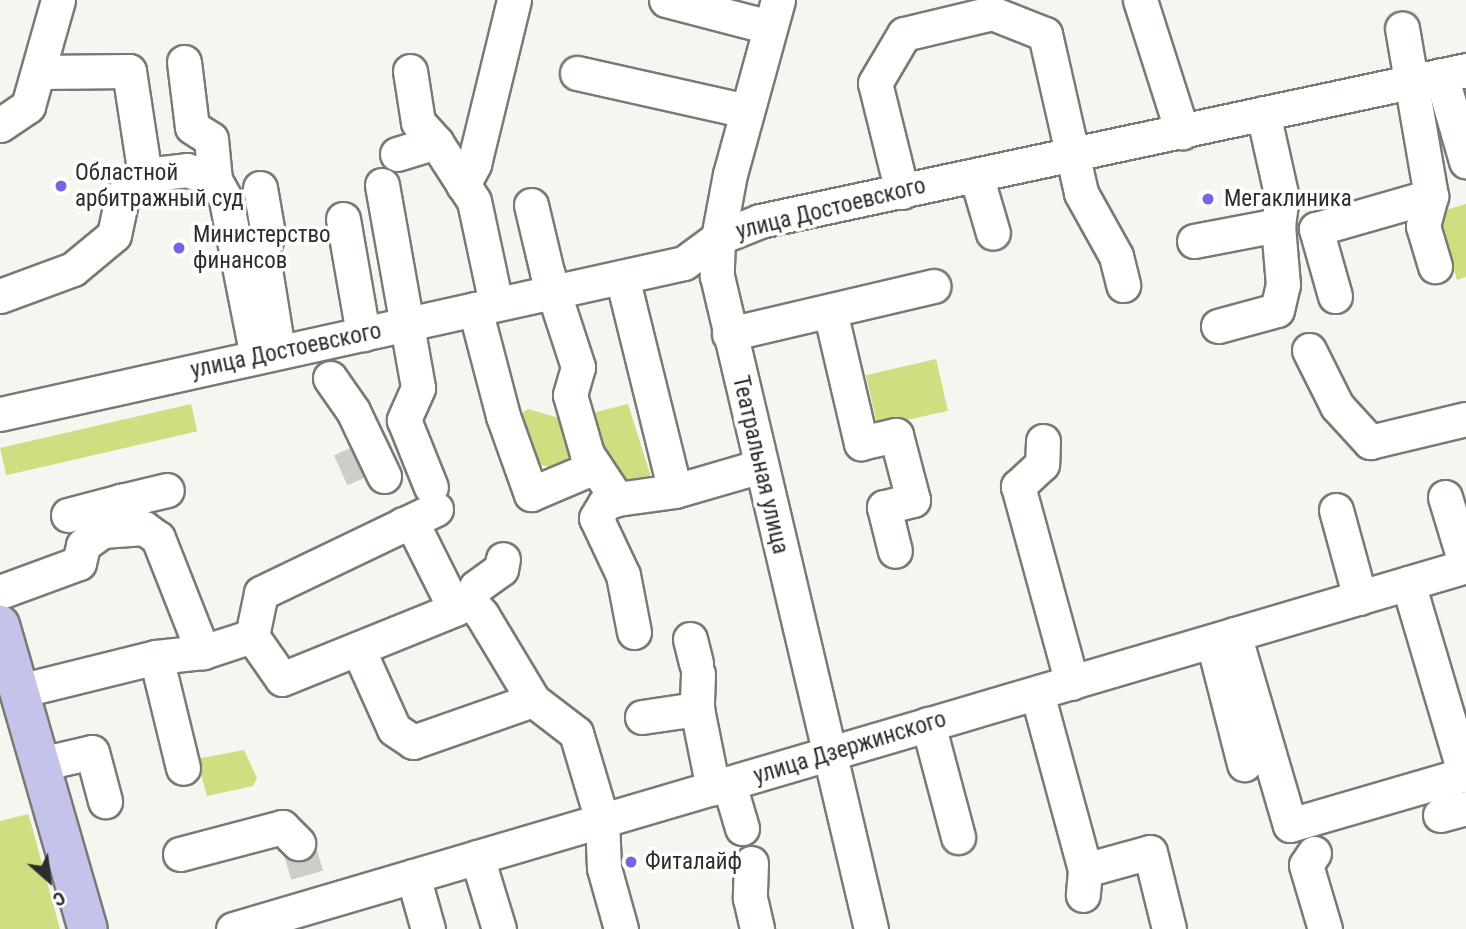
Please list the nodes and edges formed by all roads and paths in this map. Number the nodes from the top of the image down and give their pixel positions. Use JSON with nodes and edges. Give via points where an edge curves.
{"nodes":[{"id":1,"x":58,"y":0,"type":"edge"},
{"id":2,"x":514,"y":0,"type":"edge"},
{"id":3,"x":666,"y":0,"type":"edge"},
{"id":4,"x":1140,"y":0,"type":"edge"},
{"id":5,"x":774,"y":13,"type":"edge"},
{"id":6,"x":1402,"y":28,"type":"dead end"},
{"id":7,"x":184,"y":62,"type":"dead end"},
{"id":8,"x":410,"y":71,"type":"dead end"},
{"id":9,"x":40,"y":72,"type":"junction"},
{"id":10,"x":577,"y":73,"type":"dead end"},
{"id":11,"x":1440,"y":76,"type":"edge"},
{"id":12,"x":747,"y":111,"type":"junction"},
{"id":13,"x":1263,"y":113,"type":"junction"},
{"id":14,"x":0,"y":125,"type":"edge"},
{"id":15,"x":1182,"y":132,"type":"junction"},
{"id":16,"x":436,"y":142,"type":"junction"},
{"id":17,"x":397,"y":154,"type":"dead end"},
{"id":18,"x":1071,"y":154,"type":"junction"},
{"id":19,"x":1466,"y":162,"type":"edge"},
{"id":20,"x":976,"y":174,"type":"junction"},
{"id":21,"x":145,"y":175,"type":"junction"},
{"id":22,"x":215,"y":180,"type":"junction"},
{"id":23,"x":382,"y":185,"type":"dead end"},
{"id":24,"x":463,"y":186,"type":"junction"},
{"id":25,"x":260,"y":188,"type":"dead end"},
{"id":26,"x":902,"y":192,"type":"junction"},
{"id":27,"x":1431,"y":196,"type":"junction"},
{"id":28,"x":531,"y":205,"type":"dead end"},
{"id":29,"x":343,"y":219,"type":"dead end"},
{"id":30,"x":1278,"y":225,"type":"junction"},
{"id":31,"x":993,"y":233,"type":"dead end"},
{"id":32,"x":718,"y":238,"type":"junction"},
{"id":33,"x":1194,"y":241,"type":"dead end"},
{"id":34,"x":1435,"y":266,"type":"dead end"},
{"id":35,"x":622,"y":277,"type":"junction"},
{"id":36,"x":1123,"y":285,"type":"dead end"},
{"id":37,"x":933,"y":286,"type":"dead end"},
{"id":38,"x":553,"y":292,"type":"junction"},
{"id":39,"x":0,"y":296,"type":"edge"},
{"id":40,"x":1335,"y":296,"type":"dead end"},
{"id":41,"x":486,"y":307,"type":"junction"},
{"id":42,"x":830,"y":311,"type":"junction"},
{"id":43,"x":406,"y":324,"type":"junction"},
{"id":44,"x":1218,"y":326,"type":"dead end"},
{"id":45,"x":363,"y":334,"type":"junction"},
{"id":46,"x":729,"y":334,"type":"junction"},
{"id":47,"x":327,"y":342,"type":"junction"},
{"id":48,"x":1309,"y":350,"type":"dead end"},
{"id":49,"x":268,"y":354,"type":"junction"},
{"id":50,"x":330,"y":378,"type":"junction"},
{"id":51,"x":0,"y":414,"type":"edge"},
{"id":52,"x":1466,"y":419,"type":"edge"},
{"id":53,"x":1043,"y":441,"type":"dead end"},
{"id":54,"x":349,"y":449,"type":"tunnel mouth"},
{"id":55,"x":761,"y":466,"type":"junction"},
{"id":56,"x":595,"y":467,"type":"junction"},
{"id":57,"x":384,"y":476,"type":"dead end"},
{"id":58,"x":167,"y":490,"type":"dead end"},
{"id":59,"x":675,"y":491,"type":"junction"},
{"id":60,"x":1445,"y":497,"type":"dead end"},
{"id":61,"x":617,"y":499,"type":"junction"},
{"id":62,"x":121,"y":502,"type":"junction"},
{"id":63,"x":1336,"y":510,"type":"dead end"},
{"id":64,"x":68,"y":515,"type":"dead end"},
{"id":65,"x":403,"y":524,"type":"junction"},
{"id":66,"x":102,"y":531,"type":"junction"},
{"id":67,"x":895,"y":551,"type":"dead end"},
{"id":68,"x":503,"y":559,"type":"dead end"},
{"id":69,"x":1466,"y":566,"type":"edge"},
{"id":70,"x":1408,"y":583,"type":"junction"},
{"id":71,"x":0,"y":592,"type":"edge"},
{"id":72,"x":1360,"y":598,"type":"junction"},
{"id":73,"x":462,"y":605,"type":"junction"},
{"id":74,"x":0,"y":625,"type":"edge"},
{"id":75,"x":634,"y":632,"type":"dead end"},
{"id":76,"x":252,"y":635,"type":"junction"},
{"id":77,"x":1224,"y":637,"type":"junction"},
{"id":78,"x":359,"y":651,"type":"junction"},
{"id":79,"x":203,"y":652,"type":"junction"},
{"id":80,"x":156,"y":657,"type":"junction"},
{"id":81,"x":694,"y":658,"type":"dead end"},
{"id":82,"x":11,"y":678,"type":"edge"},
{"id":83,"x":1072,"y":683,"type":"junction"},
{"id":84,"x":1037,"y":693,"type":"junction"},
{"id":85,"x":533,"y":700,"type":"junction"},
{"id":86,"x":697,"y":709,"type":"junction"},
{"id":87,"x":642,"y":717,"type":"dead end"},
{"id":88,"x":928,"y":724,"type":"junction"},
{"id":89,"x":828,"y":754,"type":"junction"},
{"id":90,"x":40,"y":764,"type":"junction"},
{"id":91,"x":1244,"y":764,"type":"dead end"},
{"id":92,"x":183,"y":768,"type":"dead end"},
{"id":93,"x":1465,"y":775,"type":"edge"},
{"id":94,"x":721,"y":786,"type":"junction"},
{"id":95,"x":105,"y":801,"type":"dead end"},
{"id":96,"x":602,"y":820,"type":"junction"},
{"id":97,"x":741,"y":828,"type":"dead end"},
{"id":98,"x":958,"y":837,"type":"dead end"},
{"id":99,"x":298,"y":844,"type":"dead end"},
{"id":100,"x":1314,"y":853,"type":"dead end"},
{"id":101,"x":180,"y":854,"type":"dead end"},
{"id":102,"x":477,"y":857,"type":"junction"},
{"id":103,"x":751,"y":863,"type":"dead end"},
{"id":104,"x":413,"y":876,"type":"junction"},
{"id":105,"x":237,"y":928,"type":"edge"},
{"id":106,"x":89,"y":929,"type":"edge"},
{"id":107,"x":428,"y":929,"type":"edge"},
{"id":108,"x":499,"y":929,"type":"edge"},
{"id":109,"x":621,"y":929,"type":"edge"},
{"id":110,"x":757,"y":929,"type":"edge"},
{"id":111,"x":871,"y":929,"type":"edge"},
{"id":112,"x":1169,"y":929,"type":"edge"},
{"id":113,"x":1325,"y":929,"type":"edge"}],
"edges":[{"from":1,"to":9,"type":"street"},
{"from":2,"to":24,"type":"street","via":[[474,164]]},
{"from":3,"to":5,"type":"street"},
{"from":4,"to":15,"type":"street"},
{"from":5,"to":12,"type":"street","name":"Театральная улица"},
{"from":6,"to":11,"type":"street"},
{"from":7,"to":22,"type":"street","via":[[192,127],[211,139]]},
{"from":8,"to":16,"type":"street","via":[[418,121]]},
{"from":9,"to":14,"type":"street","via":[[28,106]]},
{"from":9,"to":21,"type":"street","via":[[129,71]]},
{"from":10,"to":12,"type":"street"},
{"from":11,"to":13,"type":"street","name":"улица Достоевского"},
{"from":11,"to":19,"type":"street"},
{"from":11,"to":27,"type":"street","via":[[1414,112]]},
{"from":12,"to":32,"type":"street","name":"Театральная улица"},
{"from":13,"to":15,"type":"street","name":"улица Достоевского"},
{"from":13,"to":30,"type":"street","via":[[1282,198]]},
{"from":15,"to":18,"type":"street","name":"улица Достоевского"},
{"from":16,"to":17,"type":"street"},
{"from":16,"to":24,"type":"street"},
{"from":18,"to":20,"type":"street","name":"улица Достоевского"},
{"from":18,"to":26,"type":"street","via":[[1045,34],[992,13],[904,34],[875,83]]},
{"from":18,"to":36,"type":"street","via":[[1081,193],[1116,256]]},
{"from":20,"to":26,"type":"street","name":"улица Достоевского"},
{"from":20,"to":31,"type":"street"},
{"from":21,"to":22,"type":"street","via":[[187,170]]},
{"from":21,"to":39,"type":"street","via":[[122,196],[114,235],[73,269]]},
{"from":22,"to":49,"type":"street","via":[[226,200]]},
{"from":23,"to":43,"type":"street"},
{"from":24,"to":41,"type":"street","via":[[474,201]]},
{"from":25,"to":49,"type":"street","via":[[268,234],[262,251]]},
{"from":26,"to":32,"type":"street","name":"улица Достоевского","via":[[761,221]]},
{"from":27,"to":34,"type":"street","via":[[1423,226]]},
{"from":27,"to":40,"type":"street","via":[[1316,229]]},
{"from":28,"to":38,"type":"street"},
{"from":29,"to":45,"type":"street"},
{"from":30,"to":33,"type":"street"},
{"from":30,"to":44,"type":"street","via":[[1283,285],[1277,310]]},
{"from":32,"to":35,"type":"street","name":"улица Достоевского","via":[[684,263]]},
{"from":32,"to":46,"type":"street","name":"Театральная улица","via":[[718,276]]},
{"from":35,"to":38,"type":"street","name":"улица Достоевского"},
{"from":35,"to":59,"type":"street"},
{"from":37,"to":42,"type":"street"},
{"from":38,"to":41,"type":"street","name":"улица Достоевского"},
{"from":38,"to":56,"type":"street","via":[[578,367],[570,395]]},
{"from":41,"to":43,"type":"street","name":"улица Достоевского"},
{"from":41,"to":56,"type":"street","via":[[503,416],[531,494]]},
{"from":42,"to":46,"type":"street"},
{"from":42,"to":67,"type":"street","via":[[861,443],[895,435],[910,487],[913,500],[884,507]]},
{"from":43,"to":45,"type":"street","name":"улица Достоевского"},
{"from":43,"to":65,"type":"street","via":[[418,388],[404,420],[433,498]]},
{"from":45,"to":47,"type":"street","name":"улица Достоевского"},
{"from":46,"to":55,"type":"street","name":"Театральная улица"},
{"from":47,"to":49,"type":"street","name":"улица Достоевского"},
{"from":47,"to":50,"type":"street"},
{"from":48,"to":52,"type":"street","via":[[1369,456]]},
{"from":49,"to":51,"type":"street","name":"улица Достоевского"},
{"from":50,"to":54,"type":"street"},
{"from":50,"to":57,"type":"street","via":[[353,411]]},
{"from":53,"to":83,"type":"street","via":[[1042,464],[1018,486]]},
{"from":55,"to":59,"type":"street"},
{"from":55,"to":89,"type":"street","name":"Театральная улица"},
{"from":56,"to":61,"type":"street"},
{"from":58,"to":62,"type":"street"},
{"from":59,"to":61,"type":"street"},
{"from":60,"to":69,"type":"street"},
{"from":61,"to":75,"type":"street","via":[[605,503],[596,518],[622,575]]},
{"from":62,"to":64,"type":"street"},
{"from":62,"to":66,"type":"street"},
{"from":63,"to":72,"type":"street"},
{"from":65,"to":73,"type":"street","via":[[416,531]]},
{"from":65,"to":76,"type":"street","via":[[261,593]]},
{"from":66,"to":71,"type":"street","via":[[83,545],[79,564]]},
{"from":66,"to":79,"type":"street","via":[[145,528],[158,538]]},
{"from":68,"to":73,"type":"street","via":[[500,569]]},
{"from":69,"to":70,"type":"street","name":"улица Дзержинского"},
{"from":70,"to":72,"type":"street","name":"улица Дзержинского"},
{"from":70,"to":93,"type":"street"},
{"from":72,"to":77,"type":"street","name":"улица Дзержинского"},
{"from":73,"to":78,"type":"street"},
{"from":73,"to":85,"type":"street"},
{"from":74,"to":82,"type":"main road"},
{"from":76,"to":78,"type":"street","via":[[285,686]]},
{"from":76,"to":79,"type":"street"},
{"from":77,"to":83,"type":"street","name":"улица Дзержинского"},
{"from":77,"to":91,"type":"street"},
{"from":77,"to":93,"type":"street","via":[[1290,825]]},
{"from":78,"to":85,"type":"street","via":[[394,729],[414,742]]},
{"from":79,"to":80,"type":"street"},
{"from":80,"to":82,"type":"street"},
{"from":80,"to":92,"type":"street"},
{"from":81,"to":86,"type":"street"},
{"from":82,"to":90,"type":"main road"},
{"from":83,"to":84,"type":"street","name":"улица Дзержинского"},
{"from":84,"to":88,"type":"street","name":"улица Дзержинского"},
{"from":84,"to":112,"type":"street","via":[[1084,883],[1150,852]]},
{"from":85,"to":96,"type":"street","via":[[576,733]]},
{"from":86,"to":87,"type":"street"},
{"from":86,"to":94,"type":"street"},
{"from":88,"to":89,"type":"street","name":"улица Дзержинского"},
{"from":88,"to":98,"type":"street"},
{"from":89,"to":94,"type":"street","name":"улица Дзержинского"},
{"from":89,"to":111,"type":"street","name":"Театральная улица"},
{"from":90,"to":95,"type":"street","via":[[92,752]]},
{"from":90,"to":106,"type":"main road"},
{"from":94,"to":96,"type":"street","name":"улица Дзержинского"},
{"from":94,"to":97,"type":"street"},
{"from":96,"to":102,"type":"street","name":"улица Дзержинского"},
{"from":96,"to":109,"type":"street","via":[[604,868]]},
{"from":99,"to":101,"type":"street","via":[[282,827]]},
{"from":100,"to":113,"type":"street","via":[[1306,865]]},
{"from":102,"to":104,"type":"street","name":"улица Дзержинского"},
{"from":102,"to":108,"type":"street"},
{"from":103,"to":110,"type":"street","via":[[750,898]]},
{"from":104,"to":105,"type":"street","name":"улица Дзержинского","via":[[312,893]]},
{"from":104,"to":107,"type":"street"}]}
